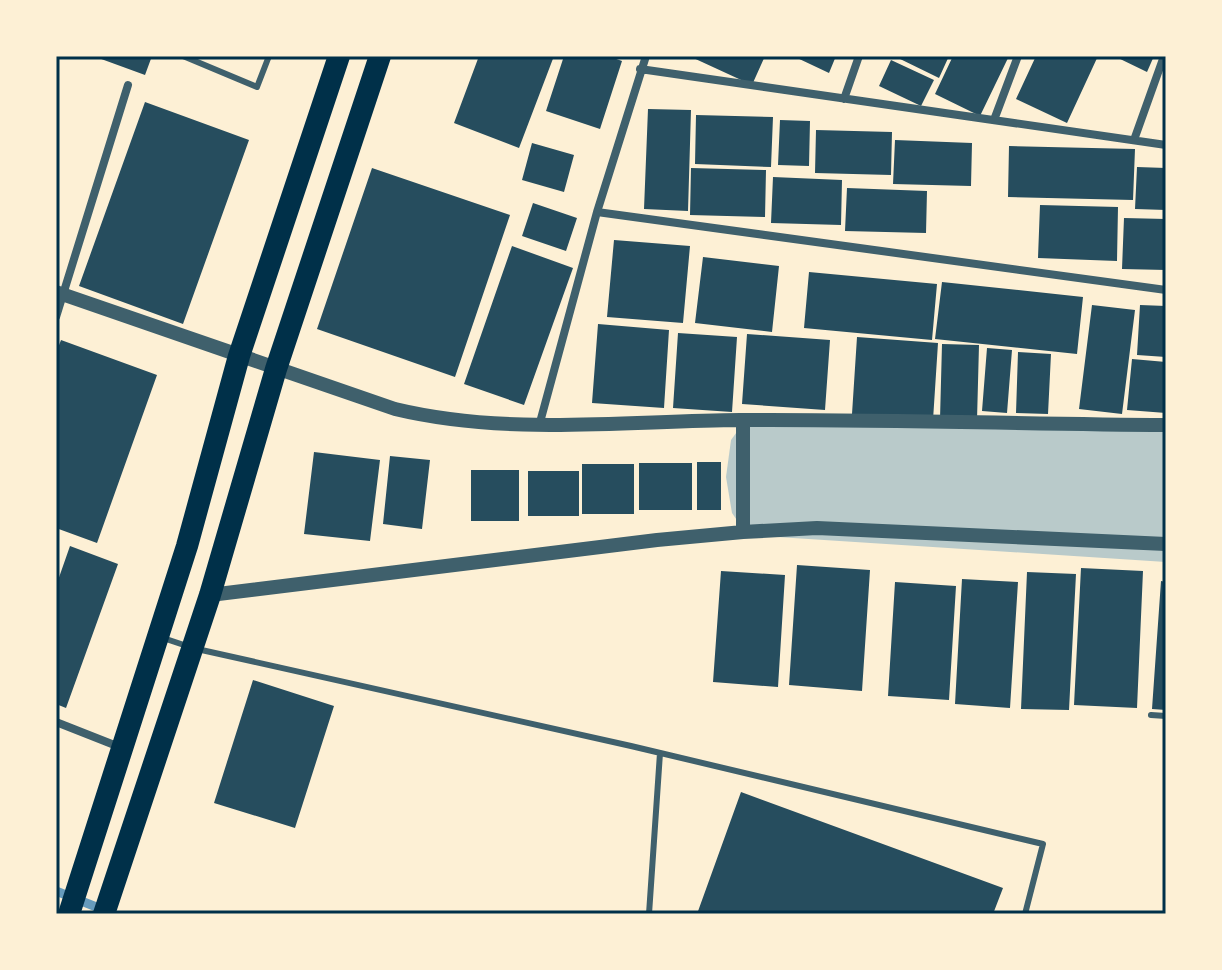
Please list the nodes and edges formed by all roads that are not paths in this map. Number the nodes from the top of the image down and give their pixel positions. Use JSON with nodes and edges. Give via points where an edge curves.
{"nodes":[{"id":1,"x":183,"y":56,"type":"edge"},
{"id":2,"x":269,"y":56,"type":"edge"},
{"id":3,"x":339,"y":56,"type":"edge"},
{"id":4,"x":380,"y":56,"type":"edge"},
{"id":5,"x":646,"y":56,"type":"edge"},
{"id":6,"x":859,"y":56,"type":"edge"},
{"id":7,"x":1018,"y":56,"type":"edge"},
{"id":8,"x":1164,"y":56,"type":"edge"},
{"id":9,"x":640,"y":69,"type":"junction"},
{"id":10,"x":128,"y":85,"type":"dead end"},
{"id":11,"x":844,"y":99,"type":"junction"},
{"id":12,"x":994,"y":120,"type":"junction"},
{"id":13,"x":1134,"y":140,"type":"junction"},
{"id":14,"x":1166,"y":145,"type":"edge"},
{"id":15,"x":597,"y":212,"type":"junction"},
{"id":16,"x":1166,"y":290,"type":"edge"},
{"id":17,"x":60,"y":294,"type":"edge"},
{"id":18,"x":56,"y":317,"type":"edge"},
{"id":19,"x":239,"y":356,"type":"junction"},
{"id":20,"x":276,"y":369,"type":"junction"},
{"id":21,"x":743,"y":420,"type":"junction"},
{"id":22,"x":1166,"y":425,"type":"edge"},
{"id":23,"x":539,"y":426,"type":"junction"},
{"id":24,"x":743,"y":532,"type":"junction"},
{"id":25,"x":1166,"y":544,"type":"edge"},
{"id":26,"x":210,"y":595,"type":"junction"},
{"id":27,"x":157,"y":636,"type":"junction"},
{"id":28,"x":192,"y":647,"type":"junction"},
{"id":29,"x":1151,"y":715,"type":"dead end"},
{"id":30,"x":1166,"y":716,"type":"edge"},
{"id":31,"x":56,"y":722,"type":"edge"},
{"id":32,"x":122,"y":748,"type":"junction"},
{"id":33,"x":660,"y":753,"type":"junction"},
{"id":34,"x":69,"y":914,"type":"edge"},
{"id":35,"x":104,"y":914,"type":"edge"},
{"id":36,"x":649,"y":914,"type":"edge"},
{"id":37,"x":1025,"y":914,"type":"edge"}],
"edges":[{"from":1,"to":2,"type":"lane","via":[[257,87]]},
{"from":3,"to":19,"type":"highway"},
{"from":4,"to":20,"type":"highway"},
{"from":5,"to":9,"type":"street"},
{"from":6,"to":11,"type":"street"},
{"from":7,"to":12,"type":"street"},
{"from":8,"to":13,"type":"street"},
{"from":9,"to":11,"type":"street"},
{"from":9,"to":15,"type":"street"},
{"from":10,"to":17,"type":"street"},
{"from":11,"to":12,"type":"street"},
{"from":12,"to":13,"type":"street"},
{"from":13,"to":14,"type":"street"},
{"from":15,"to":16,"type":"street"},
{"from":15,"to":23,"type":"street"},
{"from":17,"to":18,"type":"street"},
{"from":17,"to":19,"type":"street"},
{"from":19,"to":20,"type":"street"},
{"from":19,"to":27,"type":"highway"},
{"from":20,"to":23,"type":"street","via":[[434,418]]},
{"from":20,"to":26,"type":"highway"},
{"from":21,"to":22,"type":"street"},
{"from":21,"to":23,"type":"street"},
{"from":21,"to":24,"type":"street"},
{"from":24,"to":25,"type":"street","via":[[817,528]]},
{"from":24,"to":26,"type":"street"},
{"from":26,"to":28,"type":"highway"},
{"from":27,"to":28,"type":"lane"},
{"from":27,"to":32,"type":"highway"},
{"from":28,"to":33,"type":"lane"},
{"from":28,"to":35,"type":"highway"},
{"from":29,"to":30,"type":"lane"},
{"from":31,"to":32,"type":"street"},
{"from":32,"to":34,"type":"highway"},
{"from":33,"to":36,"type":"lane"},
{"from":33,"to":37,"type":"lane","via":[[1043,844]]}]}
